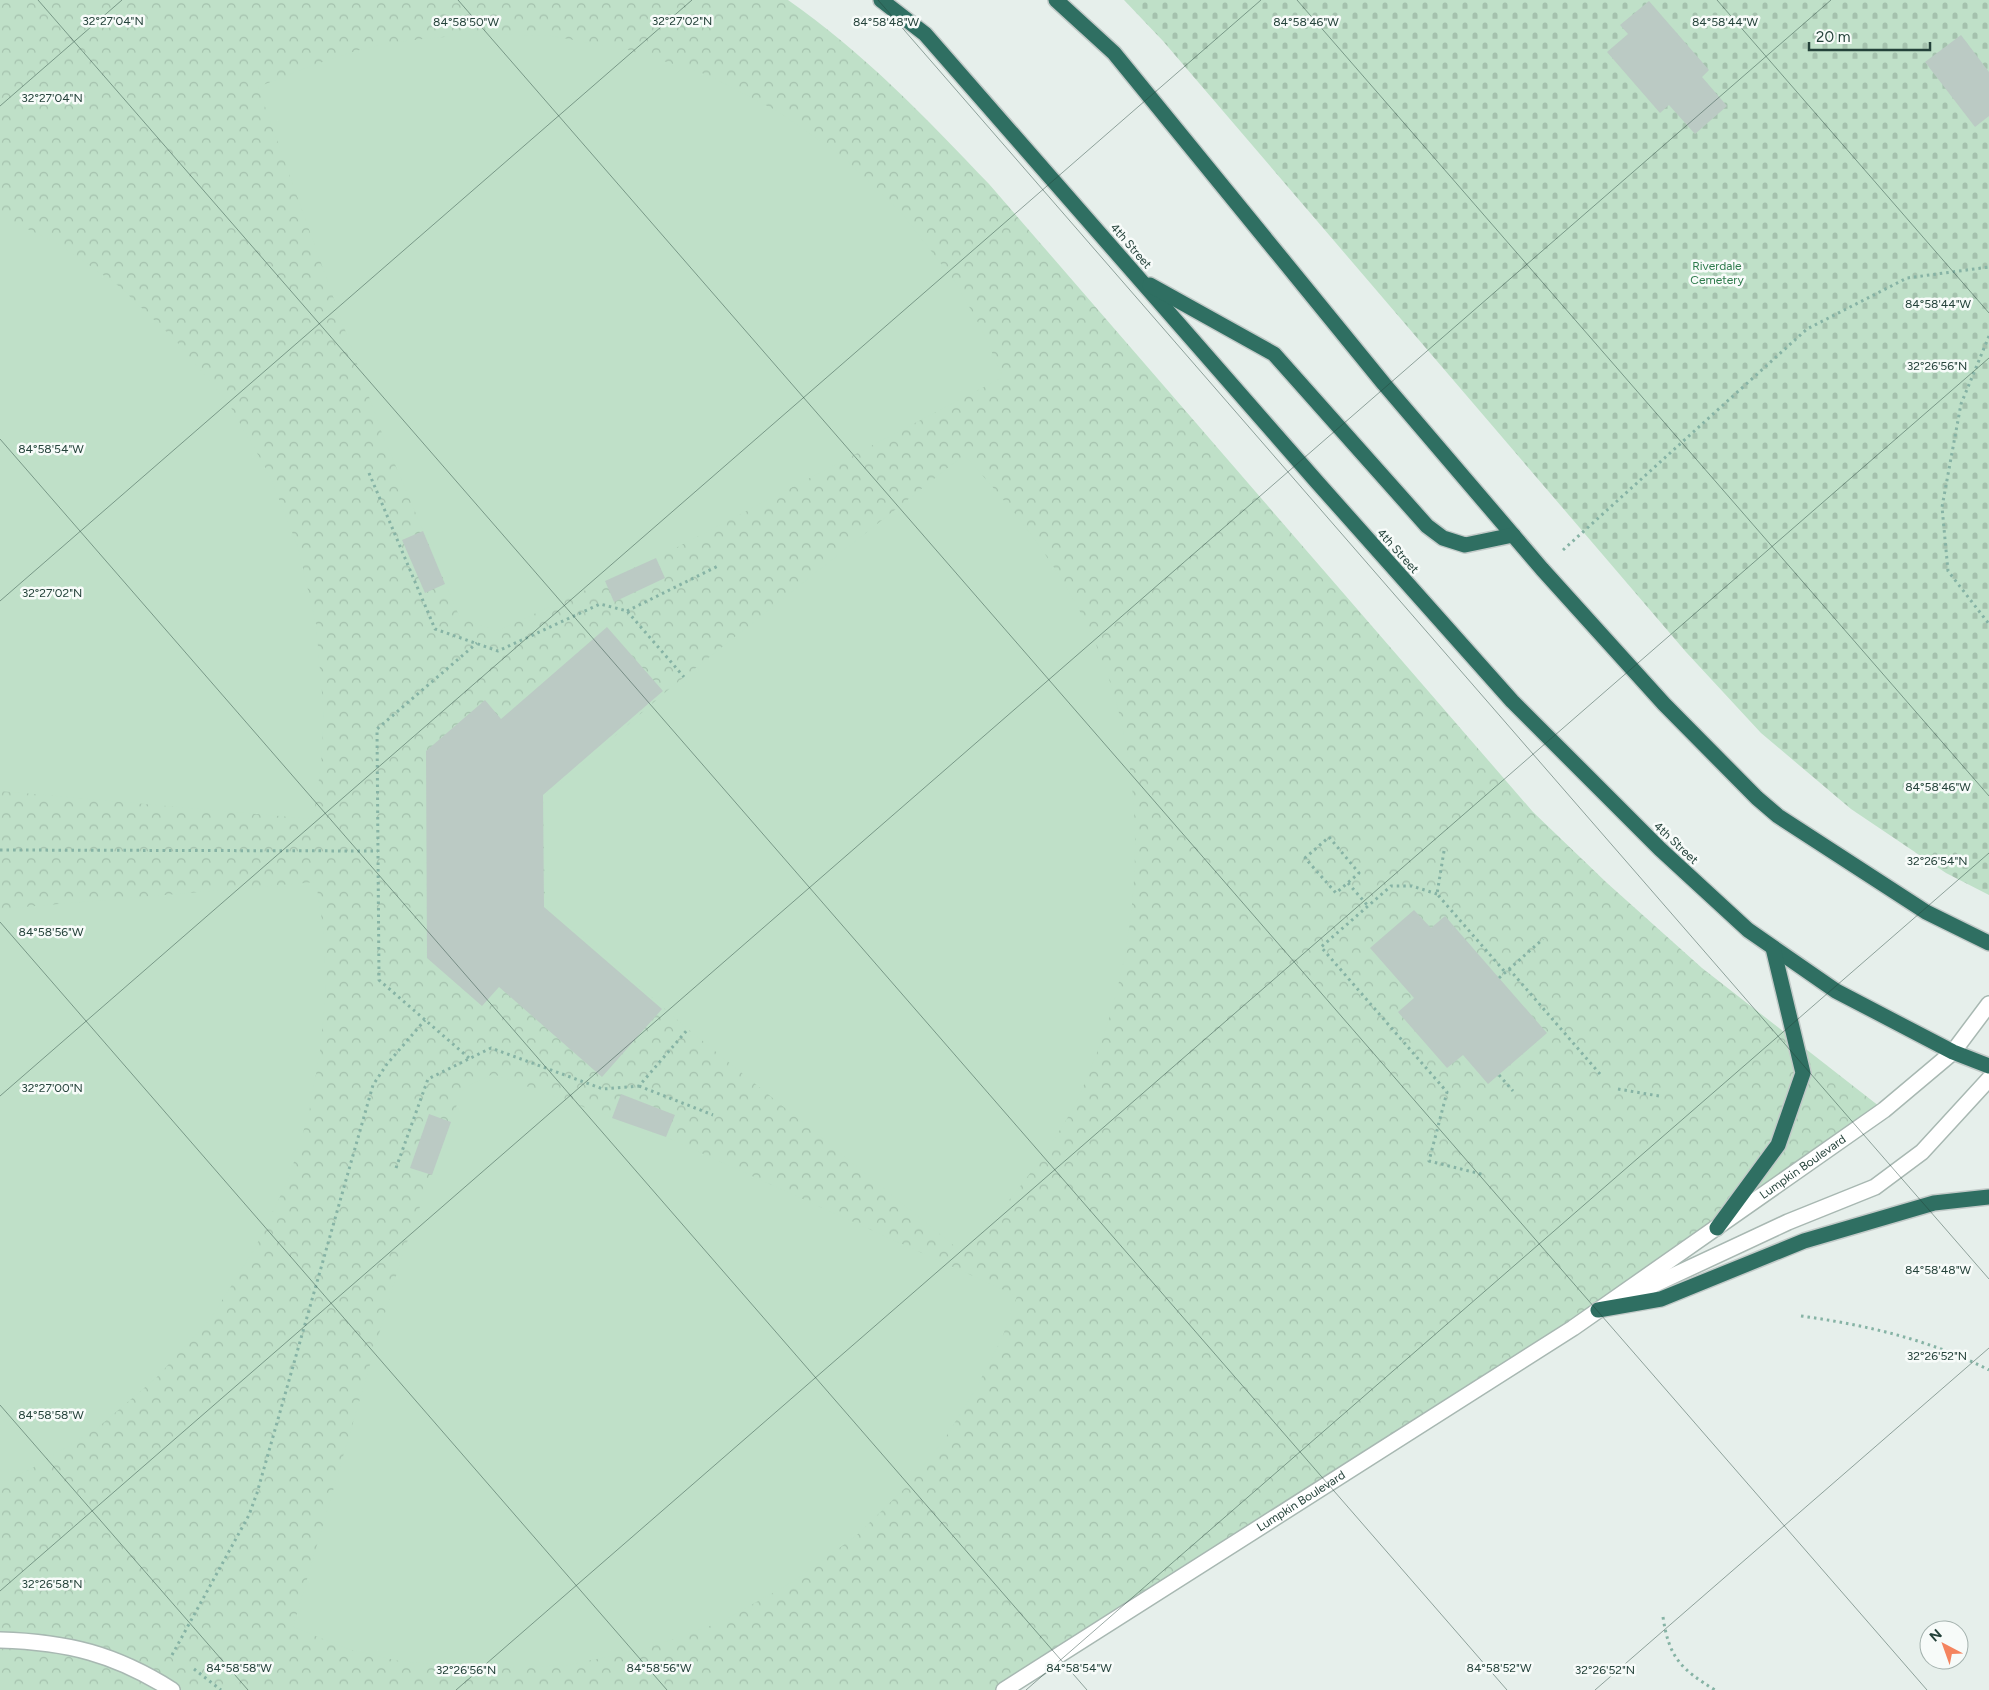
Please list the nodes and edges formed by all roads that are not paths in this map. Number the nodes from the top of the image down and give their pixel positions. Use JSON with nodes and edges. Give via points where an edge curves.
{"nodes":[{"id":1,"x":881,"y":0,"type":"edge"},
{"id":2,"x":1056,"y":0,"type":"edge"},
{"id":3,"x":1140,"y":280,"type":"junction"},
{"id":4,"x":1513,"y":535,"type":"junction"},
{"id":5,"x":1989,"y":943,"type":"edge"},
{"id":6,"x":1773,"y":948,"type":"junction"},
{"id":7,"x":1989,"y":1004,"type":"edge"},
{"id":8,"x":1953,"y":1052,"type":"junction"},
{"id":9,"x":1989,"y":1066,"type":"edge"},
{"id":10,"x":1989,"y":1080,"type":"edge"},
{"id":11,"x":1989,"y":1197,"type":"edge"},
{"id":12,"x":1717,"y":1228,"type":"junction"},
{"id":13,"x":1598,"y":1310,"type":"junction"},
{"id":14,"x":0,"y":1640,"type":"edge"},
{"id":15,"x":172,"y":1690,"type":"edge"},
{"id":16,"x":1004,"y":1690,"type":"edge"}],
"edges":[{"from":1,"to":3,"type":"highway","name":"4th Street","via":[[925,34]]},
{"from":2,"to":4,"type":"highway","via":[[1114,52],[1384,384]]},
{"from":3,"to":4,"type":"highway","via":[[1274,354],[1426,526],[1443,538],[1465,545]]},
{"from":3,"to":6,"type":"highway","name":"4th Street","via":[[1512,701],[1660,850],[1748,930]]},
{"from":4,"to":5,"type":"highway","via":[[1664,704],[1778,816],[1926,912]]},
{"from":6,"to":8,"type":"highway","name":"4th Street","via":[[1836,991]]},
{"from":6,"to":12,"type":"highway","via":[[1803,1073],[1778,1145]]},
{"from":7,"to":8,"type":"street","name":"Lumpkin Boulevard"},
{"from":8,"to":9,"type":"highway","name":"4th Street"},
{"from":8,"to":12,"type":"street","name":"Lumpkin Boulevard","via":[[1884,1110]]},
{"from":10,"to":13,"type":"street","name":"Lumpkin Boulevard","via":[[1922,1152],[1875,1187],[1788,1222]]},
{"from":11,"to":13,"type":"highway","via":[[1915,1208],[1804,1241],[1660,1299]]},
{"from":12,"to":13,"type":"street","name":"Lumpkin Boulevard"},
{"from":13,"to":16,"type":"street","name":"Lumpkin Boulevard"},
{"from":14,"to":15,"type":"street","via":[[48,1643],[88,1651],[117,1660]]}]}
